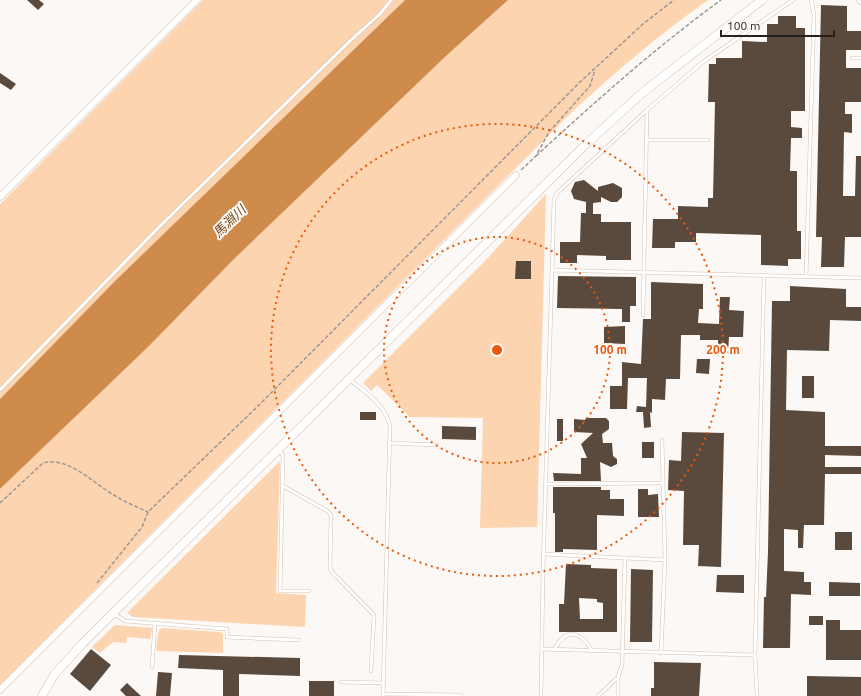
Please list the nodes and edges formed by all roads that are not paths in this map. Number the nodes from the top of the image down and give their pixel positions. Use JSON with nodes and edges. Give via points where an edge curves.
{"nodes":[{"id":1,"x":197,"y":0,"type":"edge"},
{"id":2,"x":391,"y":0,"type":"edge"},
{"id":3,"x":762,"y":0,"type":"edge"},
{"id":4,"x":793,"y":0,"type":"edge"},
{"id":5,"x":811,"y":0,"type":"edge"},
{"id":6,"x":858,"y":0,"type":"edge"},
{"id":7,"x":861,"y":3,"type":"edge"},
{"id":8,"x":852,"y":58,"type":"dead end"},
{"id":9,"x":861,"y":58,"type":"edge"},
{"id":10,"x":647,"y":110,"type":"junction"},
{"id":11,"x":646,"y":140,"type":"junction"},
{"id":12,"x":708,"y":140,"type":"dead end"},
{"id":13,"x":516,"y":175,"type":"road end"},
{"id":14,"x":0,"y":197,"type":"edge"},
{"id":15,"x":552,"y":270,"type":"junction"},
{"id":16,"x":642,"y":272,"type":"junction"},
{"id":17,"x":764,"y":276,"type":"junction"},
{"id":18,"x":806,"y":277,"type":"junction"},
{"id":19,"x":861,"y":278,"type":"edge"},
{"id":20,"x":643,"y":315,"type":"dead end"},
{"id":21,"x":349,"y":378,"type":"junction"},
{"id":22,"x":0,"y":390,"type":"edge"},
{"id":23,"x":662,"y":440,"type":"dead end"},
{"id":24,"x":390,"y":443,"type":"junction"},
{"id":25,"x":437,"y":445,"type":"dead end"},
{"id":26,"x":277,"y":450,"type":"junction"},
{"id":27,"x":663,"y":483,"type":"junction"},
{"id":28,"x":546,"y":484,"type":"junction"},
{"id":29,"x":283,"y":486,"type":"junction"},
{"id":30,"x":544,"y":554,"type":"junction"},
{"id":31,"x":625,"y":558,"type":"junction"},
{"id":32,"x":665,"y":560,"type":"junction"},
{"id":33,"x":309,"y":591,"type":"dead end"},
{"id":34,"x":113,"y":613,"type":"junction"},
{"id":35,"x":155,"y":623,"type":"junction"},
{"id":36,"x":298,"y":640,"type":"dead end"},
{"id":37,"x":542,"y":649,"type":"junction"},
{"id":38,"x":554,"y":650,"type":"junction"},
{"id":39,"x":592,"y":651,"type":"junction"},
{"id":40,"x":622,"y":652,"type":"junction"},
{"id":41,"x":661,"y":653,"type":"junction"},
{"id":42,"x":755,"y":656,"type":"junction"},
{"id":43,"x":152,"y":667,"type":"dead end"},
{"id":44,"x":371,"y":671,"type":"dead end"},
{"id":45,"x":618,"y":676,"type":"junction"},
{"id":46,"x":341,"y":682,"type":"dead end"},
{"id":47,"x":384,"y":683,"type":"junction"},
{"id":48,"x":0,"y":690,"type":"edge"},
{"id":49,"x":383,"y":695,"type":"edge"},
{"id":50,"x":461,"y":695,"type":"dead end"},
{"id":51,"x":42,"y":696,"type":"edge"},
{"id":52,"x":541,"y":696,"type":"edge"},
{"id":53,"x":598,"y":696,"type":"edge"},
{"id":54,"x":618,"y":696,"type":"edge"},
{"id":55,"x":757,"y":696,"type":"edge"}],
"edges":[{"from":1,"to":14,"type":"street"},
{"from":2,"to":22,"type":"lane","via":[[370,24],[159,227]]},
{"from":3,"to":21,"type":"street","via":[[642,93],[583,147]]},
{"from":4,"to":10,"type":"lane","via":[[703,62]]},
{"from":5,"to":18,"type":"lane","via":[[814,15]]},
{"from":6,"to":7,"type":"lane"},
{"from":8,"to":9,"type":"lane"},
{"from":10,"to":11,"type":"lane"},
{"from":10,"to":15,"type":"lane","via":[[557,193],[554,200]]},
{"from":11,"to":12,"type":"lane"},
{"from":11,"to":16,"type":"lane"},
{"from":13,"to":48,"type":"street"},
{"from":15,"to":16,"type":"lane"},
{"from":15,"to":28,"type":"lane"},
{"from":16,"to":17,"type":"lane"},
{"from":16,"to":20,"type":"lane"},
{"from":17,"to":18,"type":"lane"},
{"from":17,"to":42,"type":"lane"},
{"from":18,"to":19,"type":"lane"},
{"from":21,"to":24,"type":"lane","via":[[380,405],[387,415]]},
{"from":21,"to":26,"type":"street"},
{"from":23,"to":27,"type":"lane"},
{"from":24,"to":25,"type":"lane"},
{"from":24,"to":47,"type":"lane"},
{"from":26,"to":29,"type":"lane","via":[[283,455]]},
{"from":26,"to":34,"type":"street"},
{"from":27,"to":28,"type":"lane"},
{"from":27,"to":32,"type":"lane"},
{"from":28,"to":30,"type":"lane"},
{"from":29,"to":33,"type":"lane","via":[[280,591]]},
{"from":29,"to":44,"type":"lane","via":[[329,512],[331,516],[330,568],[374,615]]},
{"from":30,"to":31,"type":"lane"},
{"from":30,"to":37,"type":"lane"},
{"from":31,"to":32,"type":"lane"},
{"from":31,"to":40,"type":"lane"},
{"from":32,"to":41,"type":"lane"},
{"from":34,"to":35,"type":"lane","via":[[125,621]]},
{"from":34,"to":51,"type":"street","via":[[67,659]]},
{"from":35,"to":36,"type":"lane","via":[[227,629],[227,637]]},
{"from":35,"to":43,"type":"lane"},
{"from":37,"to":38,"type":"lane"},
{"from":37,"to":52,"type":"lane"},
{"from":38,"to":39,"type":"lane"},
{"from":38,"to":39,"type":"lane","via":[[564,636],[572,634],[580,635],[586,640]]},
{"from":39,"to":40,"type":"lane"},
{"from":40,"to":41,"type":"lane"},
{"from":40,"to":45,"type":"lane","via":[[622,665]]},
{"from":41,"to":42,"type":"lane"},
{"from":42,"to":55,"type":"lane"},
{"from":45,"to":53,"type":"lane"},
{"from":45,"to":54,"type":"lane"},
{"from":46,"to":47,"type":"lane"},
{"from":47,"to":49,"type":"lane"},
{"from":49,"to":50,"type":"lane"}]}
